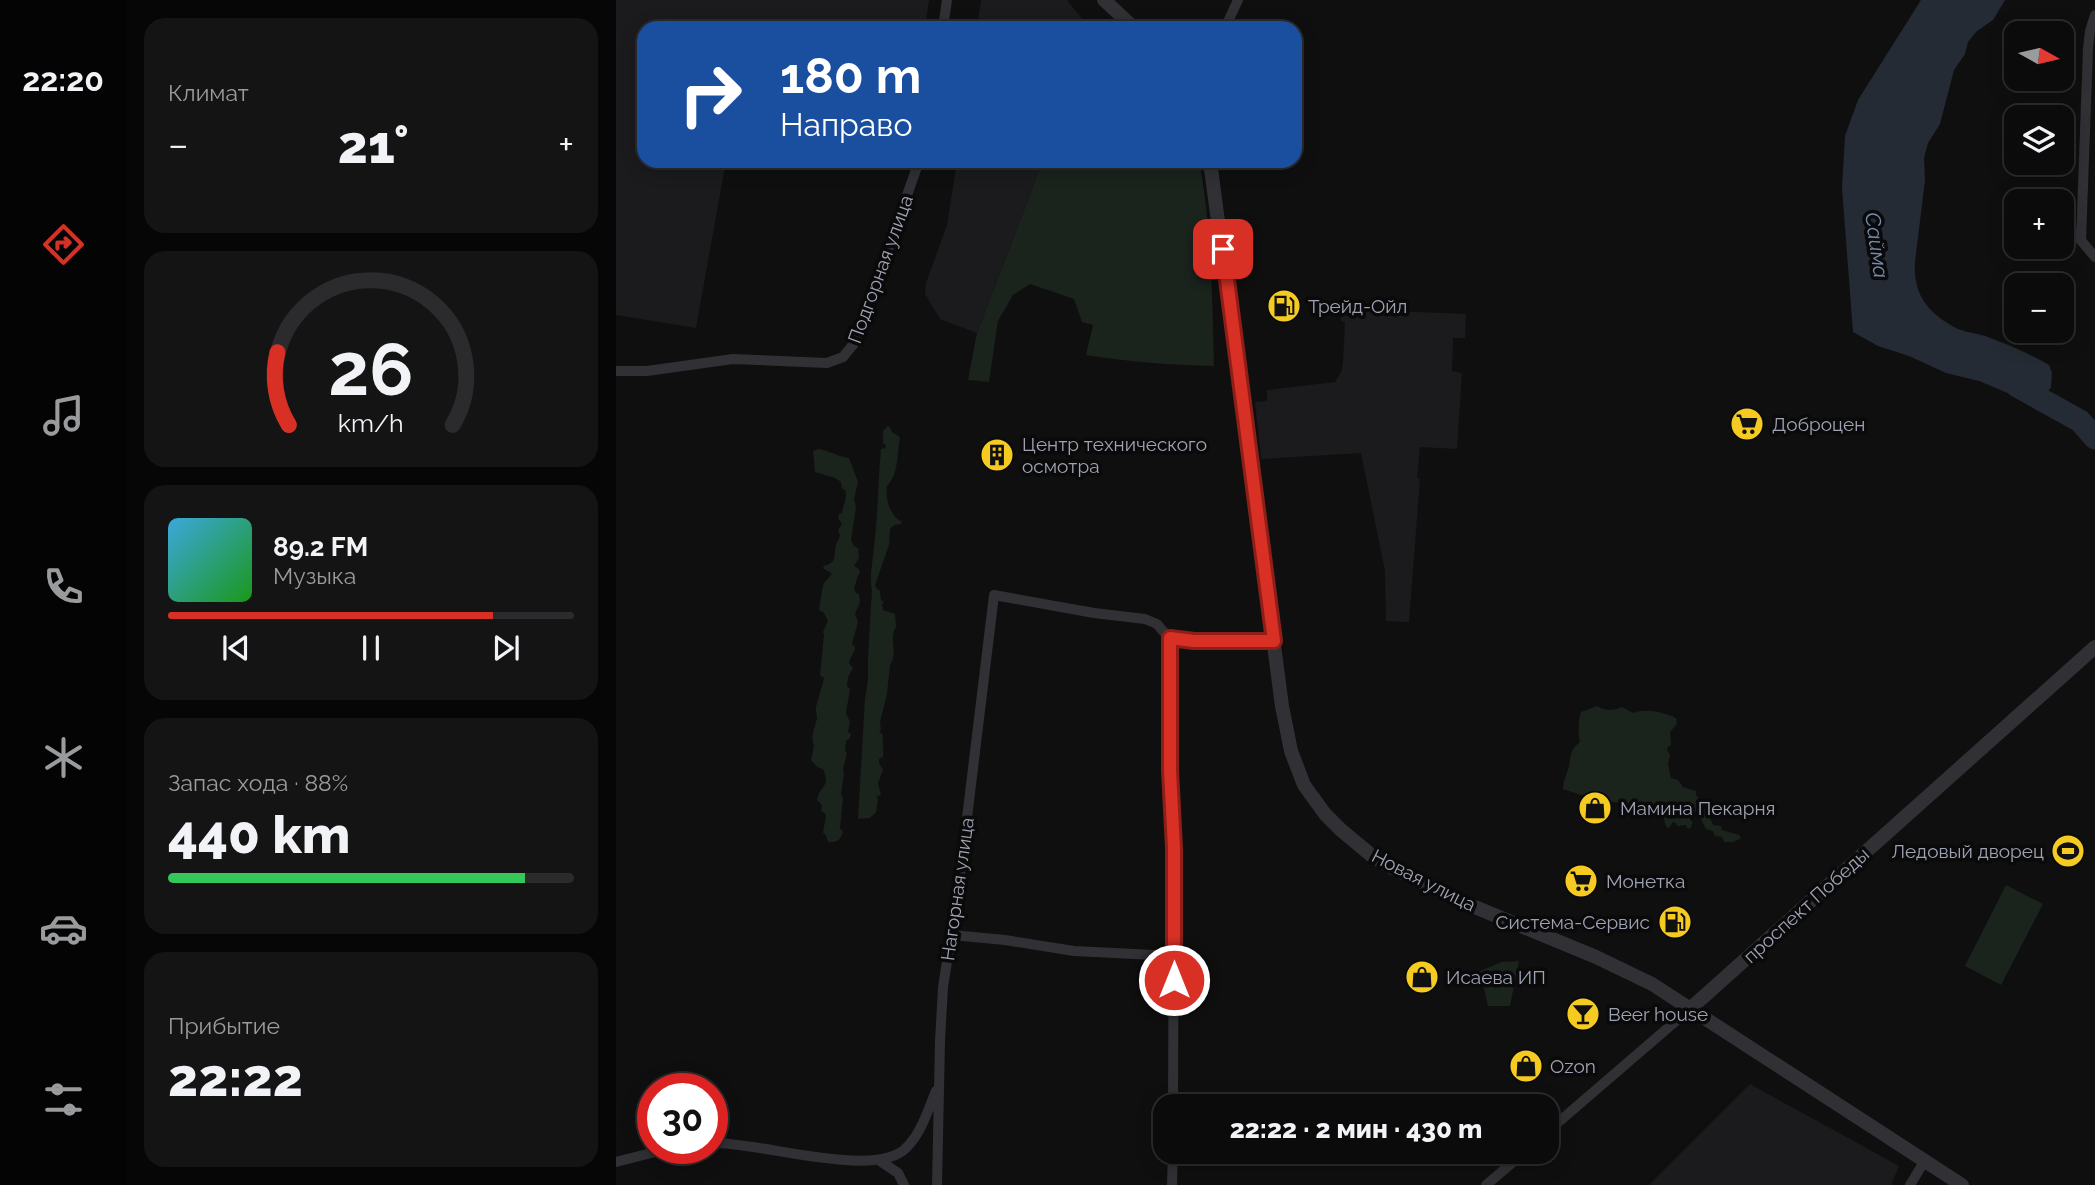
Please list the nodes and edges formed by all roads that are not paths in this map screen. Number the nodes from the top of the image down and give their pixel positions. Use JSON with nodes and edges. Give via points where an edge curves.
{"nodes":[{"id":1,"x":947,"y":0,"type":"edge"},
{"id":2,"x":1104,"y":0,"type":"edge"},
{"id":3,"x":1238,"y":0,"type":"edge"},
{"id":4,"x":2095,"y":15,"type":"edge"},
{"id":5,"x":944,"y":21,"type":"edge"},
{"id":6,"x":1126,"y":21,"type":"edge"},
{"id":7,"x":1228,"y":21,"type":"edge"},
{"id":8,"x":917,"y":168,"type":"edge"},
{"id":9,"x":1211,"y":168,"type":"edge"},
{"id":10,"x":2074,"y":233,"type":"edge"},
{"id":11,"x":2081,"y":241,"type":"junction"},
{"id":12,"x":2095,"y":257,"type":"edge"},
{"id":13,"x":616,"y":371,"type":"edge"},
{"id":14,"x":1170,"y":638,"type":"junction"},
{"id":15,"x":1274,"y":641,"type":"junction"},
{"id":16,"x":2095,"y":647,"type":"edge"},
{"id":17,"x":952,"y":935,"type":"junction"},
{"id":18,"x":1174,"y":956,"type":"junction"},
{"id":19,"x":1691,"y":1008,"type":"junction"},
{"id":20,"x":939,"y":1084,"type":"junction"},
{"id":21,"x":1173,"y":1094,"type":"edge"},
{"id":22,"x":1559,"y":1122,"type":"edge"},
{"id":23,"x":728,"y":1143,"type":"edge"},
{"id":24,"x":637,"y":1157,"type":"edge"},
{"id":25,"x":880,"y":1161,"type":"junction"},
{"id":26,"x":616,"y":1162,"type":"edge"},
{"id":27,"x":1924,"y":1162,"type":"junction"},
{"id":28,"x":1172,"y":1164,"type":"edge"},
{"id":29,"x":1511,"y":1164,"type":"edge"},
{"id":30,"x":904,"y":1185,"type":"edge"},
{"id":31,"x":937,"y":1185,"type":"edge"},
{"id":32,"x":1172,"y":1185,"type":"edge"},
{"id":33,"x":1486,"y":1185,"type":"edge"},
{"id":34,"x":1910,"y":1185,"type":"edge"},
{"id":35,"x":1962,"y":1185,"type":"edge"}],
"edges":[{"from":1,"to":5,"type":"street"},
{"from":2,"to":6,"type":"street"},
{"from":3,"to":7,"type":"street"},
{"from":4,"to":11,"type":"street","via":[[2088,48]]},
{"from":8,"to":13,"type":"street","name":"Подгорная улица","via":[[861,329],[843,357],[819,364],[733,359]]},
{"from":9,"to":15,"type":"street","name":"Новая улица"},
{"from":10,"to":11,"type":"street"},
{"from":11,"to":12,"type":"street"},
{"from":14,"to":15,"type":"street"},
{"from":14,"to":17,"type":"street","name":"Нагорная улица","via":[[1145,618],[994,595]]},
{"from":14,"to":18,"type":"street"},
{"from":15,"to":19,"type":"street","name":"Новая улица","via":[[1286,730],[1297,768],[1314,801],[1341,831],[1392,868],[1613,965]]},
{"from":16,"to":19,"type":"street","name":"проспект Победы"},
{"from":17,"to":18,"type":"street","via":[[1074,951]]},
{"from":17,"to":20,"type":"street","name":"Нагорная улица","via":[[943,987]]},
{"from":18,"to":21,"type":"street"},
{"from":19,"to":22,"type":"street","name":"проспект Победы"},
{"from":19,"to":27,"type":"street","name":"Новая улица"},
{"from":20,"to":25,"type":"street","via":[[905,1150]]},
{"from":20,"to":31,"type":"street","name":"Нагорная улица"},
{"from":23,"to":25,"type":"street"},
{"from":24,"to":26,"type":"street"},
{"from":25,"to":30,"type":"street","via":[[898,1173]]},
{"from":27,"to":34,"type":"street"},
{"from":27,"to":35,"type":"street","name":"Новая улица"},
{"from":28,"to":32,"type":"street"},
{"from":29,"to":33,"type":"street"}]}
